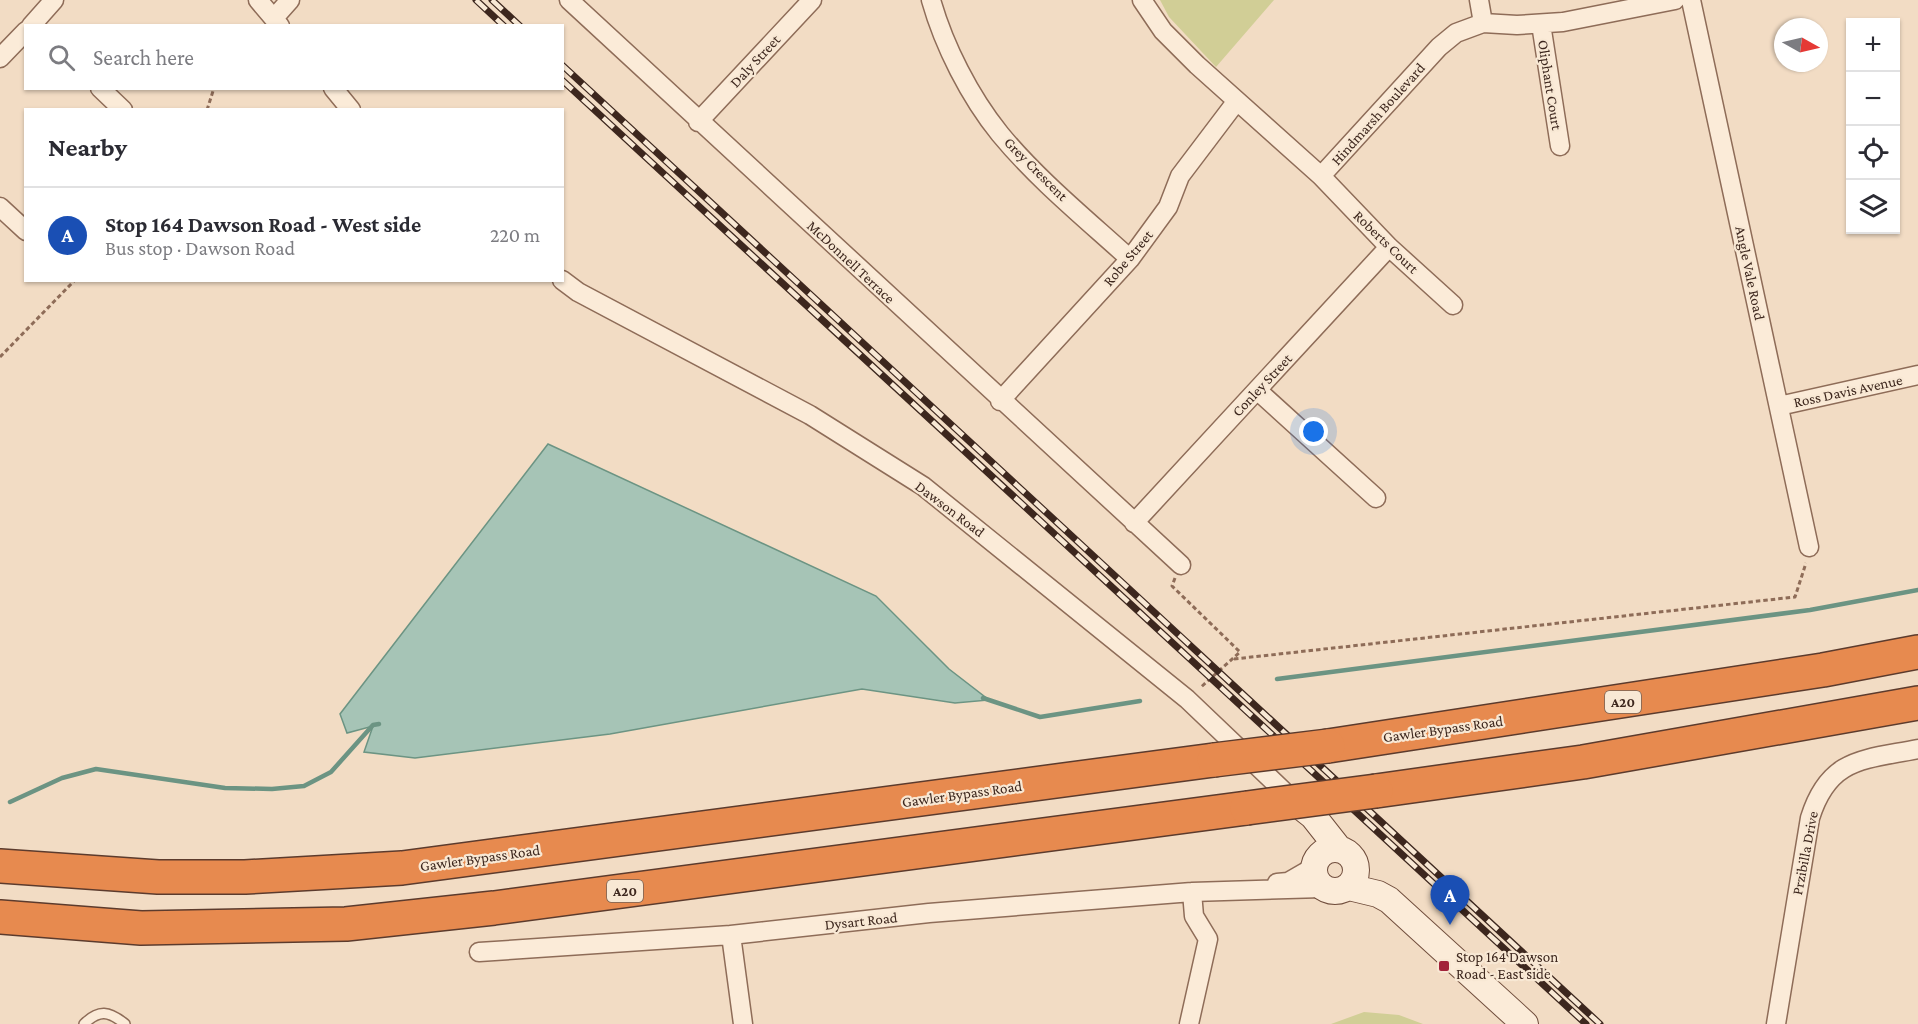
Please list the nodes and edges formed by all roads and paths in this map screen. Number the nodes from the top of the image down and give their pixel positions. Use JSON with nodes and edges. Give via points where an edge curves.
{"nodes":[{"id":1,"x":54,"y":0,"type":"edge"},
{"id":2,"x":258,"y":0,"type":"edge"},
{"id":3,"x":290,"y":0,"type":"edge"},
{"id":4,"x":569,"y":0,"type":"edge"},
{"id":5,"x":812,"y":0,"type":"edge"},
{"id":6,"x":931,"y":0,"type":"edge"},
{"id":7,"x":1142,"y":0,"type":"edge"},
{"id":8,"x":1479,"y":0,"type":"edge"},
{"id":9,"x":1675,"y":0,"type":"edge"},
{"id":10,"x":1691,"y":0,"type":"edge"},
{"id":11,"x":277,"y":22,"type":"edge"},
{"id":12,"x":1483,"y":22,"type":"junction"},
{"id":13,"x":33,"y":24,"type":"edge"},
{"id":14,"x":1540,"y":24,"type":"junction"},
{"id":15,"x":24,"y":33,"type":"edge"},
{"id":16,"x":0,"y":58,"type":"edge"},
{"id":17,"x":102,"y":90,"type":"edge"},
{"id":18,"x":213,"y":90,"type":"edge"},
{"id":19,"x":335,"y":90,"type":"edge"},
{"id":20,"x":1236,"y":102,"type":"junction"},
{"id":21,"x":121,"y":108,"type":"edge"},
{"id":22,"x":208,"y":108,"type":"edge"},
{"id":23,"x":349,"y":108,"type":"edge"},
{"id":24,"x":698,"y":122,"type":"junction"},
{"id":25,"x":1560,"y":146,"type":"dead end"},
{"id":26,"x":1321,"y":176,"type":"junction"},
{"id":27,"x":0,"y":207,"type":"edge"},
{"id":28,"x":24,"y":229,"type":"edge"},
{"id":29,"x":1389,"y":247,"type":"junction"},
{"id":30,"x":1130,"y":259,"type":"junction"},
{"id":31,"x":73,"y":282,"type":"edge"},
{"id":32,"x":564,"y":282,"type":"edge"},
{"id":33,"x":1454,"y":305,"type":"dead end"},
{"id":34,"x":0,"y":357,"type":"edge"},
{"id":35,"x":1918,"y":375,"type":"edge"},
{"id":36,"x":1257,"y":390,"type":"junction"},
{"id":37,"x":1000,"y":401,"type":"junction"},
{"id":38,"x":1779,"y":406,"type":"junction"},
{"id":39,"x":1376,"y":498,"type":"dead end"},
{"id":40,"x":1134,"y":523,"type":"junction"},
{"id":41,"x":1809,"y":547,"type":"joint"},
{"id":42,"x":1181,"y":566,"type":"joint"},
{"id":43,"x":1918,"y":652,"type":"edge"},
{"id":44,"x":1234,"y":659,"type":"junction"},
{"id":45,"x":1187,"y":699,"type":"junction"},
{"id":46,"x":1918,"y":704,"type":"edge"},
{"id":47,"x":1918,"y":749,"type":"edge"},
{"id":48,"x":1294,"y":801,"type":"junction"},
{"id":49,"x":0,"y":866,"type":"edge"},
{"id":50,"x":1348,"y":866,"type":"junction"},
{"id":51,"x":1318,"y":872,"type":"junction"},
{"id":52,"x":1192,"y":892,"type":"junction"},
{"id":53,"x":0,"y":917,"type":"edge"},
{"id":54,"x":731,"y":935,"type":"junction"},
{"id":55,"x":479,"y":952,"type":"dead end"},
{"id":56,"x":84,"y":1024,"type":"edge"},
{"id":57,"x":125,"y":1024,"type":"edge"},
{"id":58,"x":743,"y":1024,"type":"edge"},
{"id":59,"x":1189,"y":1024,"type":"edge"},
{"id":60,"x":1526,"y":1024,"type":"edge"},
{"id":61,"x":1776,"y":1024,"type":"edge"}],
"edges":[{"from":1,"to":13,"type":"street"},
{"from":2,"to":11,"type":"street"},
{"from":3,"to":11,"type":"street"},
{"from":4,"to":24,"type":"street","name":"McDonnell Terrace"},
{"from":5,"to":24,"type":"street","name":"Daly Street"},
{"from":6,"to":30,"type":"street","name":"Grey Crescent","via":[[954,57],[999,133]]},
{"from":7,"to":20,"type":"street","name":"Hindmarsh Boulevard","via":[[1163,31]]},
{"from":8,"to":12,"type":"street"},
{"from":9,"to":14,"type":"street","name":"Hindmarsh Boulevard"},
{"from":10,"to":38,"type":"street","name":"Angle Vale Road"},
{"from":12,"to":14,"type":"street","name":"Hindmarsh Boulevard"},
{"from":12,"to":26,"type":"street","name":"Hindmarsh Boulevard","via":[[1456,33],[1439,47]]},
{"from":14,"to":25,"type":"street","name":"Oliphant Court"},
{"from":15,"to":16,"type":"street"},
{"from":17,"to":21,"type":"street"},
{"from":18,"to":22,"type":"path"},
{"from":19,"to":23,"type":"street"},
{"from":20,"to":26,"type":"street","name":"Hindmarsh Boulevard"},
{"from":20,"to":30,"type":"street","name":"Robe Street","via":[[1180,176],[1168,207]]},
{"from":24,"to":37,"type":"street","name":"McDonnell Terrace"},
{"from":26,"to":29,"type":"street","name":"Roberts Court"},
{"from":27,"to":28,"type":"street"},
{"from":29,"to":33,"type":"street","name":"Roberts Court"},
{"from":29,"to":36,"type":"street","name":"Conley Street"},
{"from":30,"to":37,"type":"street","name":"Robe Street"},
{"from":31,"to":34,"type":"path"},
{"from":32,"to":45,"type":"street","name":"Dawson Road","via":[[810,415],[923,486]]},
{"from":35,"to":38,"type":"street","name":"Ross Davis Avenue"},
{"from":36,"to":39,"type":"street"},
{"from":36,"to":40,"type":"street","name":"Conley Street"},
{"from":37,"to":40,"type":"street","name":"McDonnell Terrace"},
{"from":38,"to":41,"type":"street","name":"Angle Vale Road"},
{"from":40,"to":42,"type":"street","name":"McDonnell Terrace"},
{"from":41,"to":44,"type":"path","via":[[1795,597]]},
{"from":42,"to":44,"type":"path","via":[[1172,586],[1240,652]]},
{"from":43,"to":49,"type":"highway","name":"Gawler Bypass Road","number":"A20","bridge":true,"via":[[1328,746],[402,868],[245,877],[158,877]]},
{"from":44,"to":45,"type":"path"},
{"from":45,"to":48,"type":"street","name":"Dawson Road"},
{"from":46,"to":53,"type":"highway","number":"A20","bridge":true,"via":[[1583,762],[1376,791],[525,904],[346,924],[141,928]]},
{"from":47,"to":61,"type":"street","name":"Przibilla Drive","via":[[1852,763],[1828,780],[1819,794],[1810,818]]},
{"from":48,"to":50,"type":"street","name":"Dawson Road","via":[[1312,816]]},
{"from":48,"to":51,"type":"street","name":"Dawson Road","via":[[1313,840]]},
{"from":50,"to":51,"type":"street","via":[[1324,852]]},
{"from":50,"to":51,"type":"street","via":[[1335,892]]},
{"from":50,"to":60,"type":"street"},
{"from":51,"to":52,"type":"street","name":"Dysart Road","via":[[1288,882]]},
{"from":52,"to":54,"type":"street","name":"Dysart Road","via":[[929,913]]},
{"from":52,"to":59,"type":"street","via":[[1194,916],[1208,939]]},
{"from":54,"to":55,"type":"street","name":"Dysart Road"},
{"from":54,"to":58,"type":"street"},
{"from":56,"to":57,"type":"lane","via":[[94,1014],[104,1012]]}]}
